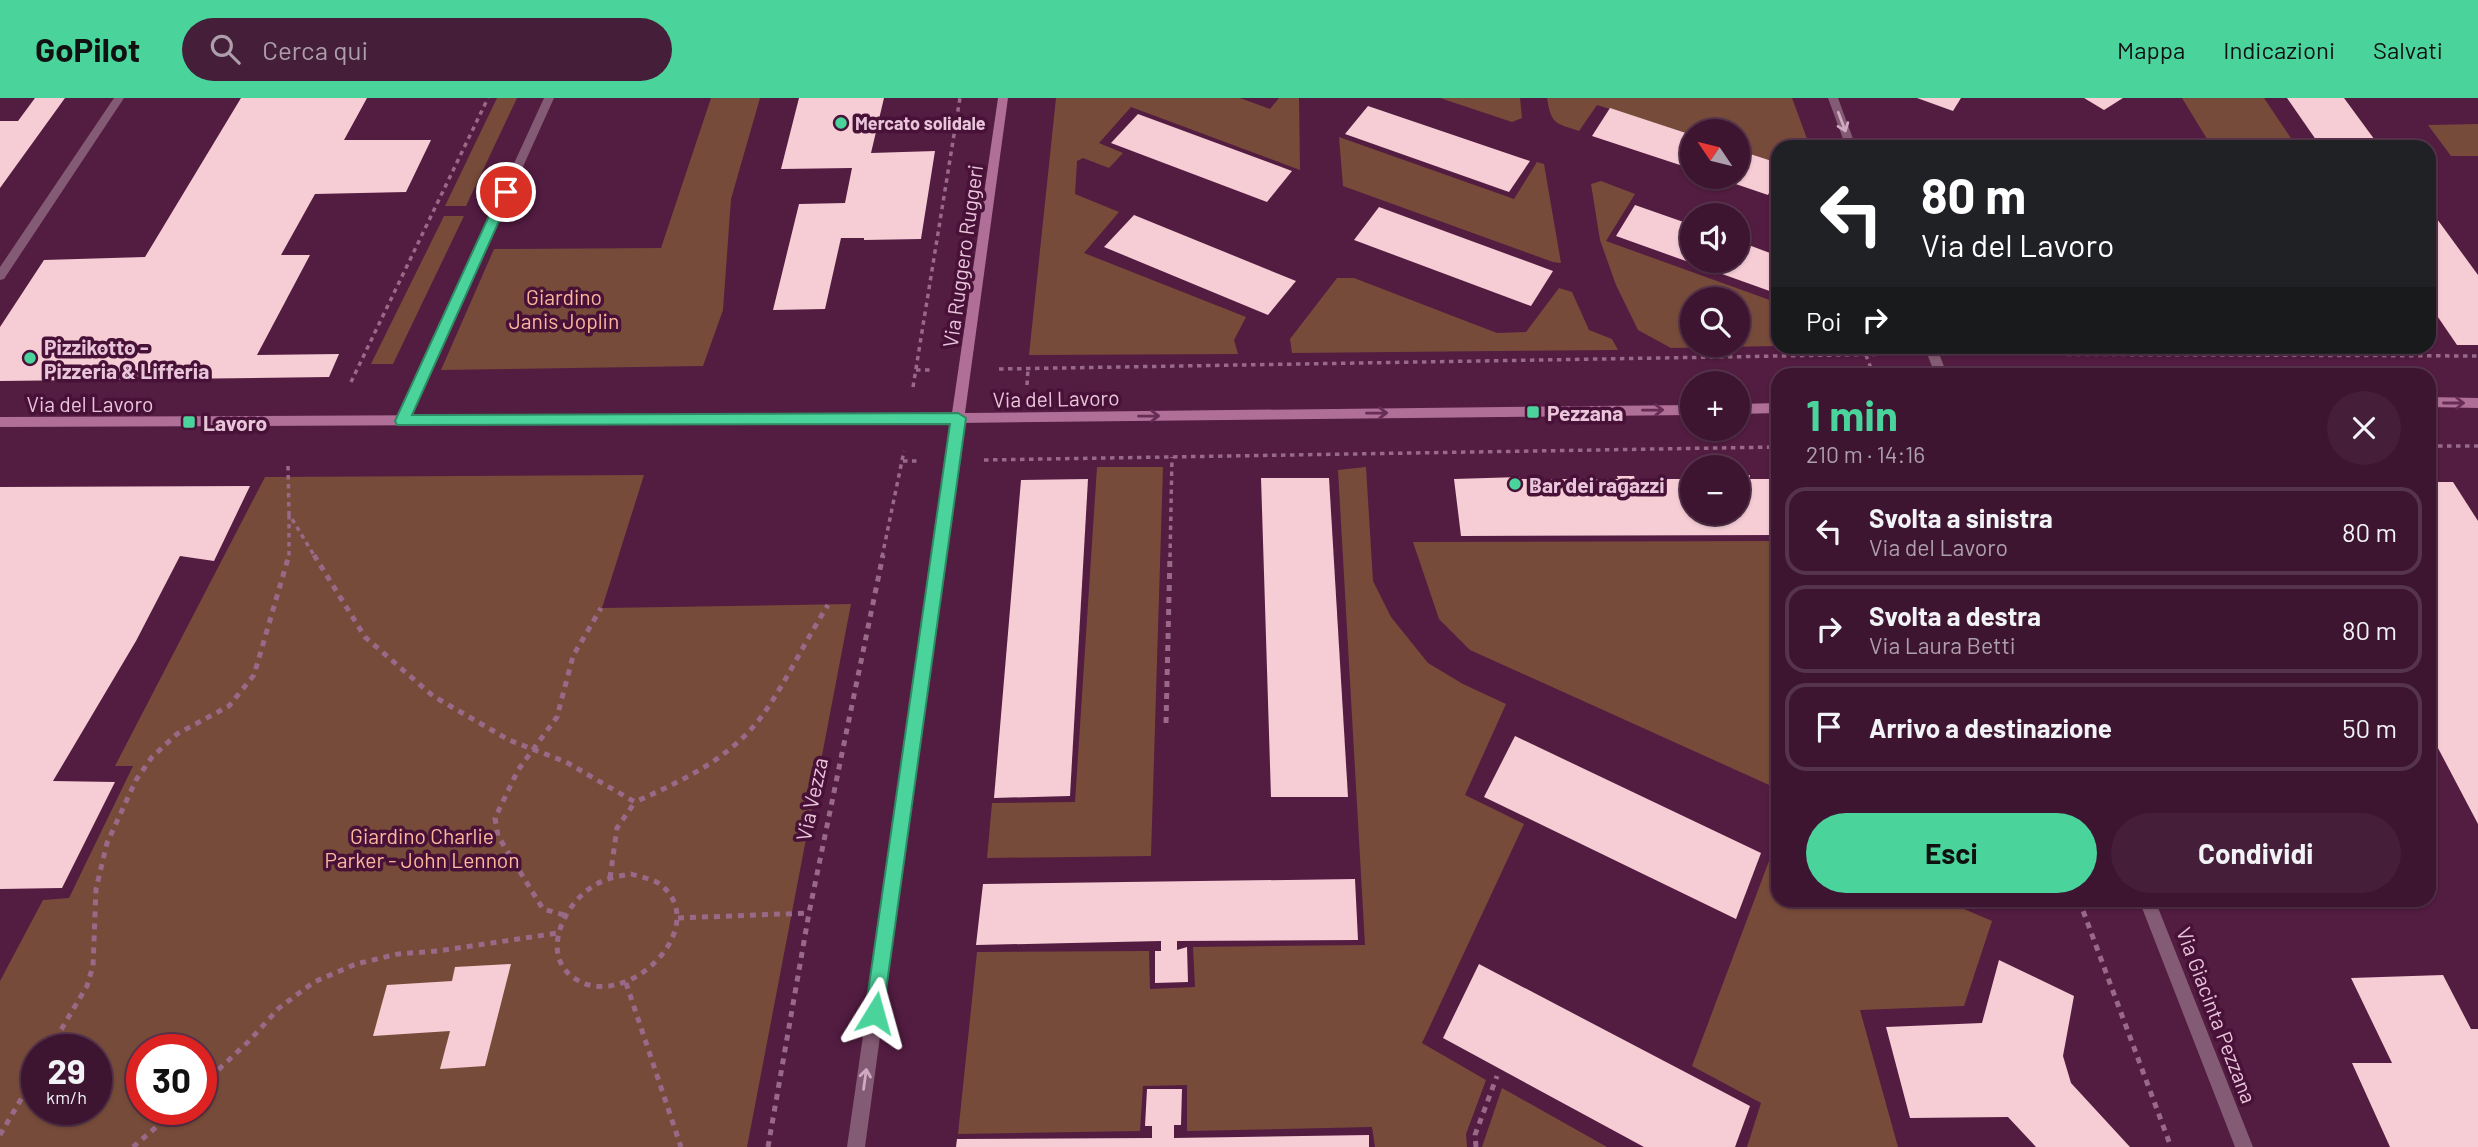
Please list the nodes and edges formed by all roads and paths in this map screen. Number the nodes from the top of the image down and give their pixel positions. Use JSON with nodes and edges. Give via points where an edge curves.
{"nodes":[{"id":1,"x":119,"y":98,"type":"edge"},
{"id":2,"x":488,"y":98,"type":"edge"},
{"id":3,"x":549,"y":98,"type":"edge"},
{"id":4,"x":960,"y":98,"type":"edge"},
{"id":5,"x":1003,"y":98,"type":"edge"},
{"id":6,"x":1833,"y":98,"type":"edge"},
{"id":7,"x":1848,"y":140,"type":"edge"},
{"id":8,"x":0,"y":276,"type":"edge"},
{"id":9,"x":1879,"y":354,"type":"edge"},
{"id":10,"x":2296,"y":354,"type":"edge"},
{"id":11,"x":1866,"y":355,"type":"junction"},
{"id":12,"x":2478,"y":356,"type":"edge"},
{"id":13,"x":1871,"y":368,"type":"edge"},
{"id":14,"x":1011,"y":369,"type":"dead end"},
{"id":15,"x":916,"y":370,"type":"dead end"},
{"id":16,"x":351,"y":382,"type":"dead end"},
{"id":17,"x":2436,"y":402,"type":"edge"},
{"id":18,"x":2478,"y":403,"type":"edge"},
{"id":19,"x":1771,"y":408,"type":"edge"},
{"id":20,"x":1750,"y":409,"type":"edge"},
{"id":21,"x":1680,"y":410,"type":"edge"},
{"id":22,"x":958,"y":418,"type":"junction"},
{"id":23,"x":402,"y":421,"type":"junction"},
{"id":24,"x":0,"y":422,"type":"edge"},
{"id":25,"x":2436,"y":446,"type":"edge"},
{"id":26,"x":2478,"y":446,"type":"edge"},
{"id":27,"x":1771,"y":447,"type":"edge"},
{"id":28,"x":1171,"y":457,"type":"junction"},
{"id":29,"x":1006,"y":460,"type":"dead end"},
{"id":30,"x":903,"y":461,"type":"dead end"},
{"id":31,"x":288,"y":466,"type":"dead end"},
{"id":32,"x":289,"y":514,"type":"junction"},
{"id":33,"x":828,"y":605,"type":"dead end"},
{"id":34,"x":601,"y":608,"type":"dead end"},
{"id":35,"x":1166,"y":723,"type":"dead end"},
{"id":36,"x":533,"y":749,"type":"junction"},
{"id":37,"x":635,"y":802,"type":"junction"},
{"id":38,"x":610,"y":878,"type":"junction"},
{"id":39,"x":2082,"y":907,"type":"edge"},
{"id":40,"x":2150,"y":907,"type":"edge"},
{"id":41,"x":809,"y":913,"type":"junction"},
{"id":42,"x":564,"y":915,"type":"junction"},
{"id":43,"x":678,"y":918,"type":"junction"},
{"id":44,"x":558,"y":933,"type":"junction"},
{"id":45,"x":626,"y":984,"type":"junction"},
{"id":46,"x":59,"y":1034,"type":"edge"},
{"id":47,"x":217,"y":1071,"type":"edge"},
{"id":48,"x":1497,"y":1076,"type":"dead end"},
{"id":49,"x":21,"y":1099,"type":"edge"},
{"id":50,"x":159,"y":1125,"type":"edge"},
{"id":51,"x":0,"y":1135,"type":"edge"},
{"id":52,"x":133,"y":1147,"type":"edge"},
{"id":53,"x":681,"y":1147,"type":"edge"},
{"id":54,"x":768,"y":1147,"type":"edge"},
{"id":55,"x":856,"y":1147,"type":"edge"},
{"id":56,"x":1476,"y":1147,"type":"edge"},
{"id":57,"x":2171,"y":1147,"type":"edge"},
{"id":58,"x":2244,"y":1147,"type":"edge"}],
"edges":[{"from":1,"to":8,"type":"street"},
{"from":2,"to":16,"type":"path"},
{"from":3,"to":23,"type":"street"},
{"from":4,"to":15,"type":"path"},
{"from":5,"to":22,"type":"main road","name":"Via Ruggero Ruggeri"},
{"from":6,"to":7,"type":"street","one_way":true},
{"from":9,"to":11,"type":"path"},
{"from":10,"to":12,"type":"path"},
{"from":11,"to":13,"type":"path"},
{"from":11,"to":14,"type":"path"},
{"from":17,"to":18,"type":"main road","one_way":true},
{"from":19,"to":20,"type":"main road"},
{"from":22,"to":21,"type":"main road","name":"Via del Lavoro","one_way":true},
{"from":22,"to":23,"type":"main road","name":"Via del Lavoro"},
{"from":55,"to":22,"type":"street","one_way":true},
{"from":23,"to":24,"type":"main road","name":"Via del Lavoro"},
{"from":25,"to":26,"type":"path"},
{"from":27,"to":28,"type":"path"},
{"from":28,"to":29,"type":"path"},
{"from":28,"to":35,"type":"path"},
{"from":30,"to":41,"type":"path","name":"Via Vezza"},
{"from":31,"to":32,"type":"path"},
{"from":32,"to":36,"type":"path","via":[[365,636],[433,696]]},
{"from":32,"to":46,"type":"path","via":[[289,557],[254,675],[229,706],[177,734],[152,757],[136,780],[107,843],[96,889],[93,966],[87,986]]},
{"from":33,"to":37,"type":"path","via":[[762,717],[721,756]]},
{"from":34,"to":36,"type":"path","via":[[573,656],[557,717]]},
{"from":36,"to":37,"type":"path","via":[[566,762]]},
{"from":36,"to":42,"type":"path","via":[[504,795],[495,818],[498,836],[543,909]]},
{"from":37,"to":38,"type":"path","via":[[621,814],[612,839]]},
{"from":38,"to":42,"type":"path","via":[[592,886]]},
{"from":38,"to":43,"type":"path","via":[[650,877],[665,886]]},
{"from":39,"to":57,"type":"path"},
{"from":40,"to":58,"type":"street","name":"Via Giacinta Pezzana"},
{"from":41,"to":43,"type":"path"},
{"from":41,"to":54,"type":"path","name":"Via Vezza"},
{"from":42,"to":44,"type":"path"},
{"from":43,"to":45,"type":"path","via":[[663,957]]},
{"from":44,"to":45,"type":"path","via":[[559,958],[572,978],[587,986]]},
{"from":44,"to":47,"type":"path","via":[[398,954],[345,968],[314,982],[279,1008]]},
{"from":45,"to":53,"type":"path"},
{"from":48,"to":56,"type":"path","via":[[1475,1135]]},
{"from":49,"to":51,"type":"path"},
{"from":50,"to":52,"type":"path"}]}
